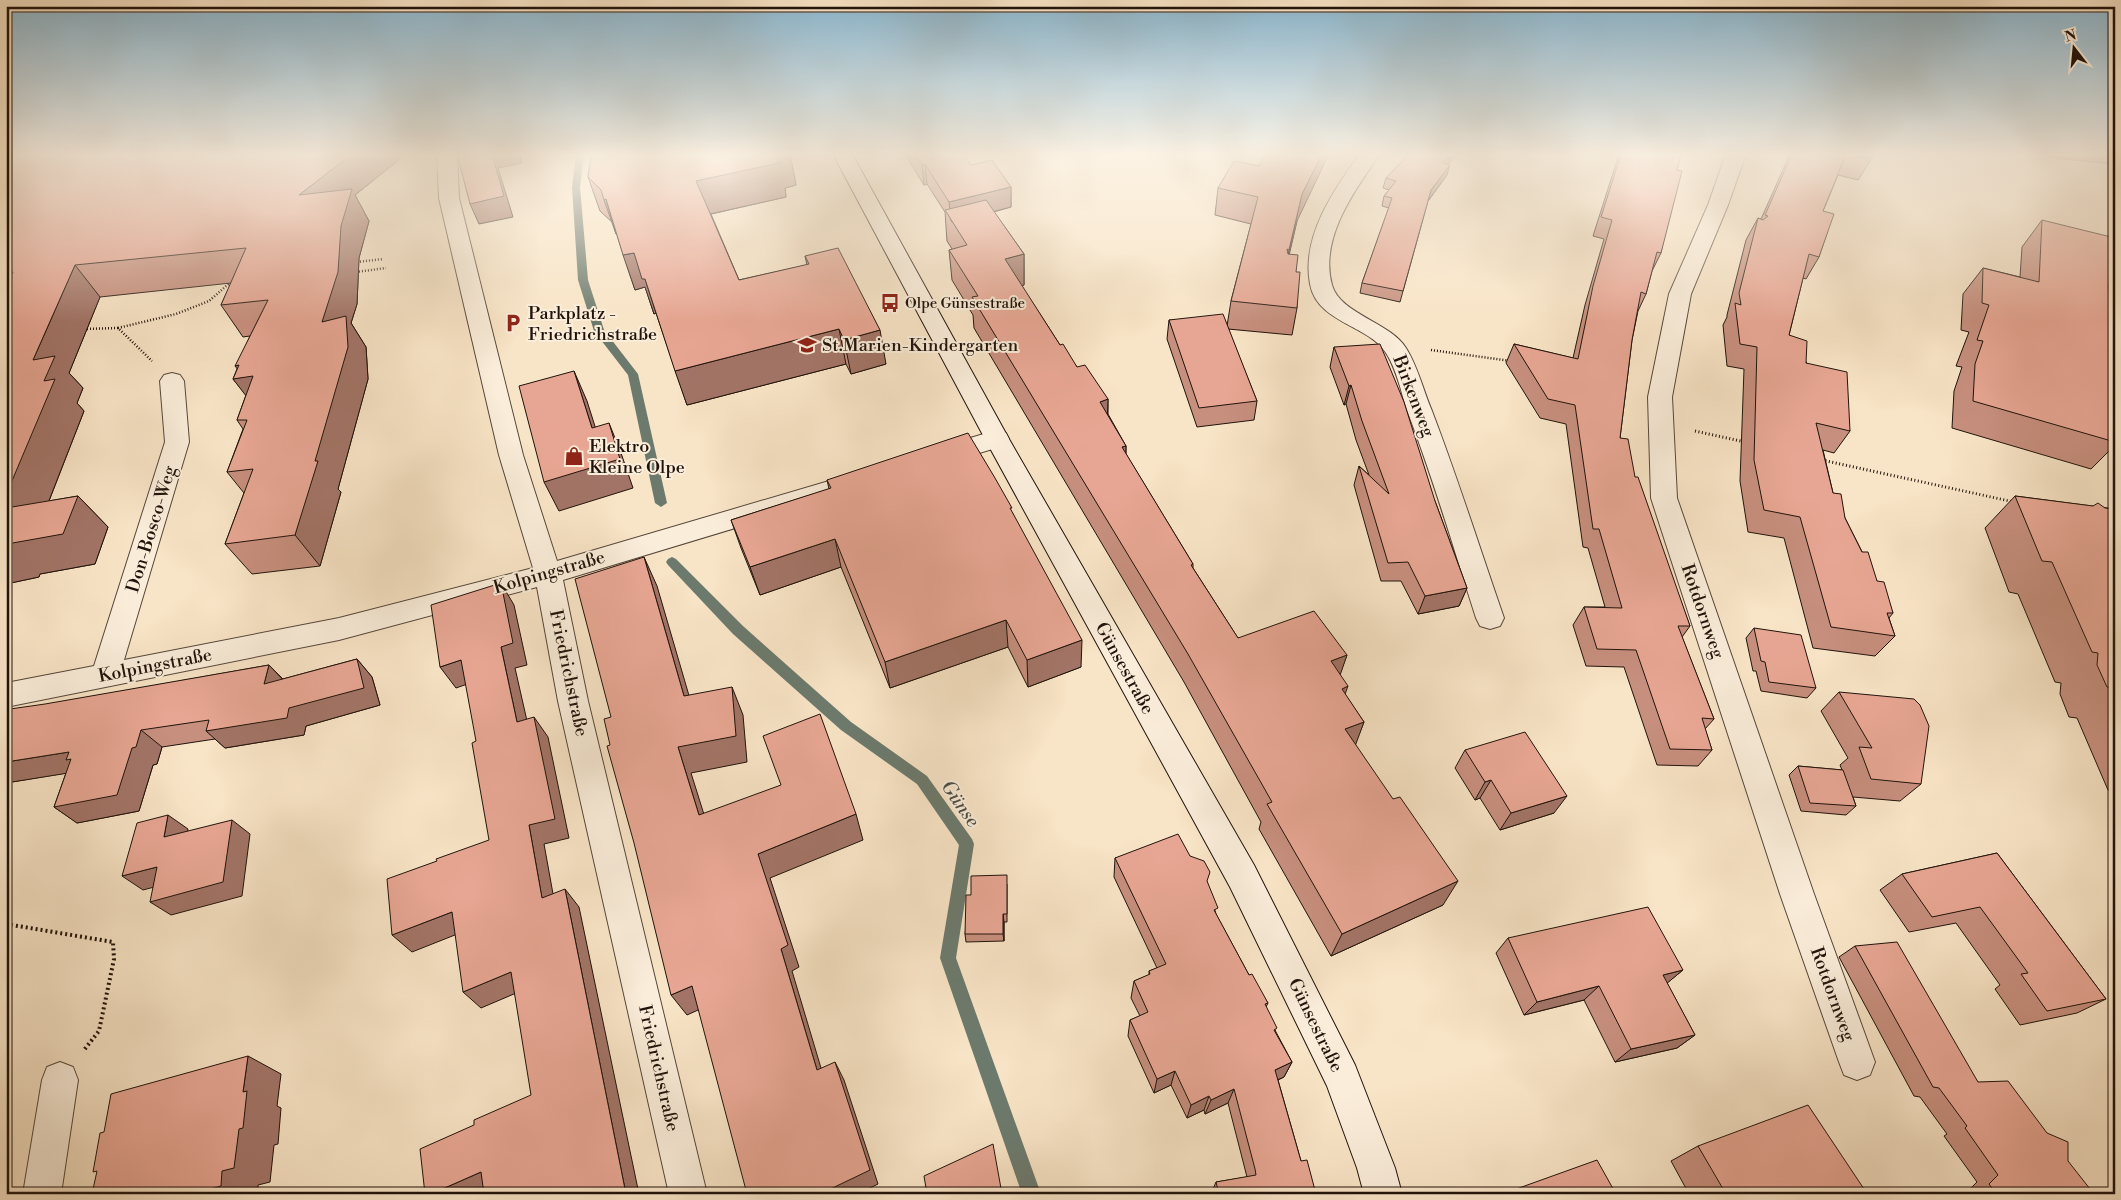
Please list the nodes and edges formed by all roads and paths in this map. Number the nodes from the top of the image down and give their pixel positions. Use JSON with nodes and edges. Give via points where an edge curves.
{"nodes":[{"id":1,"x":452,"y":210,"type":"edge"},
{"id":2,"x":872,"y":210,"type":"edge"},
{"id":3,"x":1336,"y":210,"type":"edge"},
{"id":4,"x":1716,"y":210,"type":"edge"},
{"id":5,"x":383,"y":259,"type":"dead end"},
{"id":6,"x":352,"y":263,"type":"dead end"},
{"id":7,"x":386,"y":268,"type":"dead end"},
{"id":8,"x":355,"y":272,"type":"dead end"},
{"id":9,"x":233,"y":280,"type":"edge"},
{"id":10,"x":118,"y":328,"type":"junction"},
{"id":11,"x":81,"y":329,"type":"dead end"},
{"id":12,"x":1395,"y":348,"type":"junction"},
{"id":13,"x":1513,"y":361,"type":"edge"},
{"id":14,"x":172,"y":381,"type":"joint"},
{"id":15,"x":1660,"y":424,"type":"junction"},
{"id":16,"x":996,"y":439,"type":"junction"},
{"id":17,"x":1747,"y":443,"type":"dead end"},
{"id":18,"x":1815,"y":458,"type":"edge"},
{"id":19,"x":918,"y":463,"type":"edge"},
{"id":20,"x":852,"y":483,"type":"edge"},
{"id":21,"x":2017,"y":503,"type":"edge"},
{"id":22,"x":548,"y":574,"type":"junction"},
{"id":23,"x":1490,"y":618,"type":"dead end"},
{"id":24,"x":105,"y":675,"type":"junction"},
{"id":25,"x":6,"y":695,"type":"edge"},
{"id":26,"x":6,"y":924,"type":"edge"},
{"id":27,"x":1857,"y":1062,"type":"dead end"},
{"id":28,"x":60,"y":1080,"type":"joint"},
{"id":29,"x":42,"y":1194,"type":"edge"},
{"id":30,"x":688,"y":1194,"type":"edge"},
{"id":31,"x":1383,"y":1194,"type":"edge"}],
"edges":[{"from":1,"to":22,"type":"street","name":"Friedrichstraße","via":[[510,454]]},
{"from":2,"to":16,"type":"street","name":"Günsestraße"},
{"from":3,"to":12,"type":"street","name":"Birkenweg","via":[[1321,250],[1321,287],[1330,303],[1378,333]]},
{"from":4,"to":15,"type":"street","name":"Rotdornweg","via":[[1680,294],[1660,397]]},
{"from":5,"to":6,"type":"path"},
{"from":7,"to":8,"type":"path"},
{"from":9,"to":10,"type":"path","via":[[209,301],[176,314]]},
{"from":10,"to":11,"type":"path"},
{"from":10,"to":14,"type":"path"},
{"from":12,"to":13,"type":"path"},
{"from":12,"to":23,"type":"street","name":"Birkenweg","via":[[1424,421]]},
{"from":14,"to":24,"type":"street","name":"Don-Bosco-Weg","via":[[177,442]]},
{"from":15,"to":17,"type":"path"},
{"from":15,"to":27,"type":"street","name":"Rotdornweg","via":[[1664,498]]},
{"from":16,"to":19,"type":"street"},
{"from":16,"to":31,"type":"street","name":"Günsestraße","via":[[1242,876],[1342,1078]]},
{"from":18,"to":21,"type":"path"},
{"from":20,"to":22,"type":"street","name":"Kolpingstraße"},
{"from":22,"to":24,"type":"street","name":"Kolpingstraße","via":[[339,629]]},
{"from":22,"to":30,"type":"street","name":"Friedrichstraße","via":[[573,701]]},
{"from":24,"to":25,"type":"street","name":"Kolpingstraße"},
{"from":26,"to":28,"type":"path","via":[[113,942],[114,959],[98,1032]]},
{"from":28,"to":29,"type":"street"}]}
